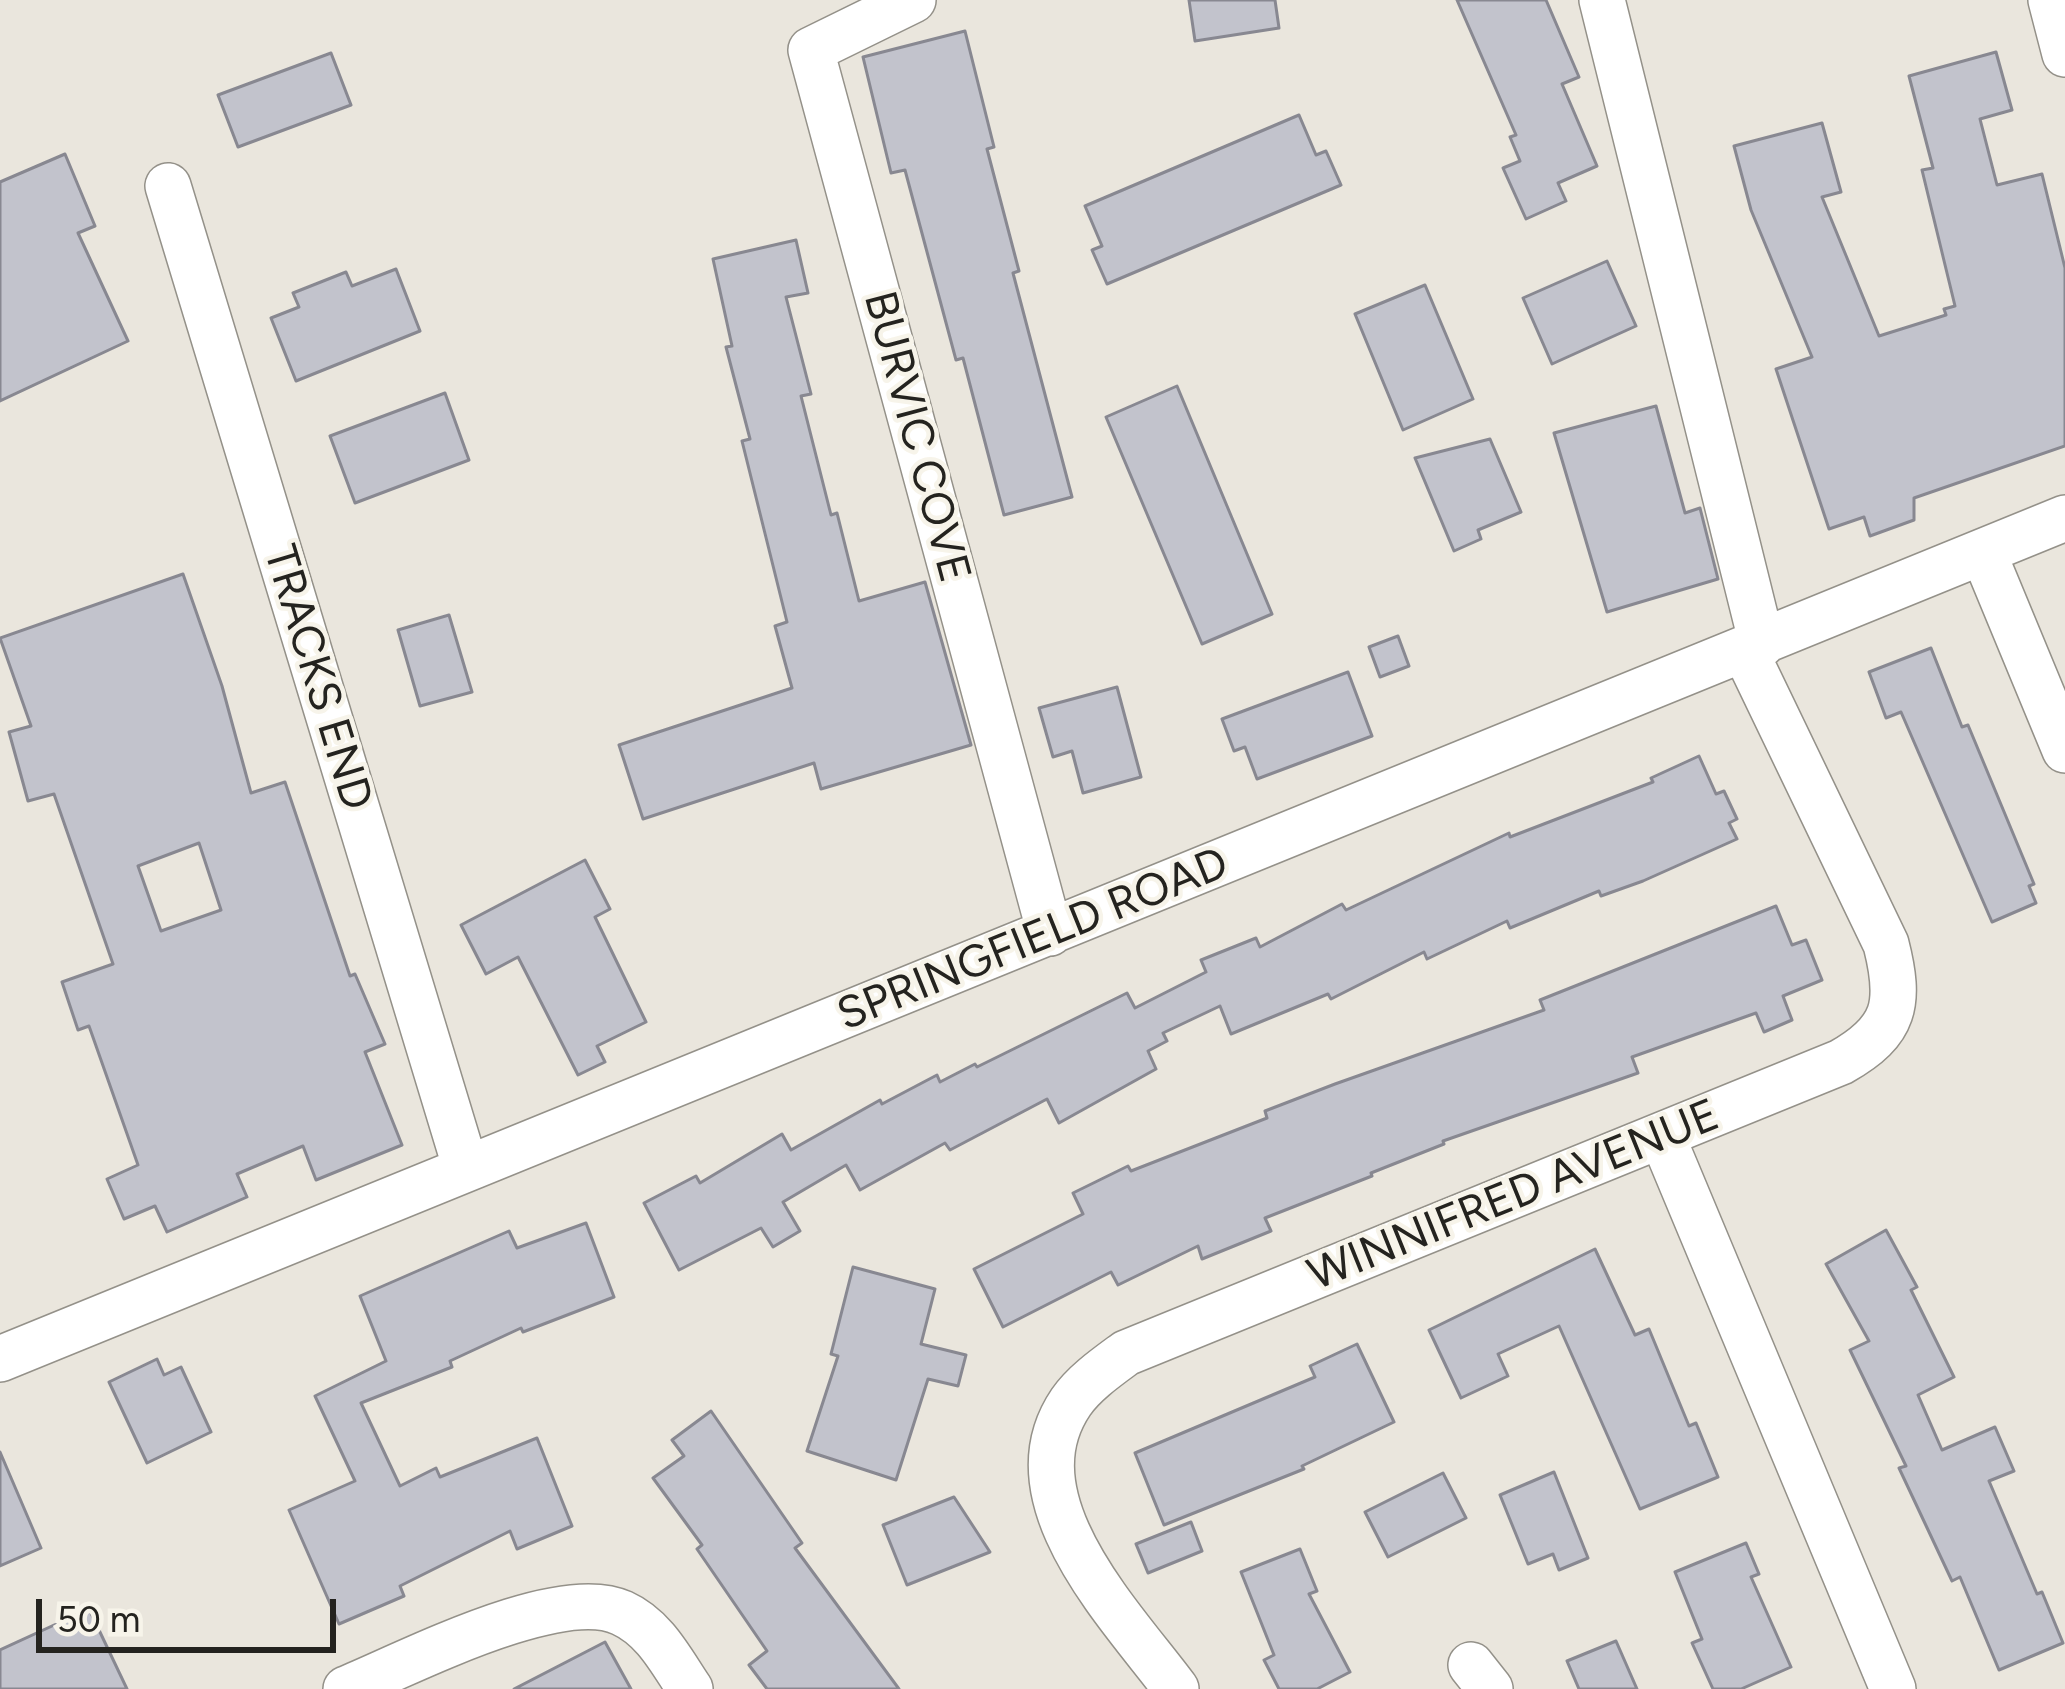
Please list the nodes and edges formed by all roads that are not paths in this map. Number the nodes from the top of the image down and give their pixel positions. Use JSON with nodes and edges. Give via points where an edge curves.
{"nodes":[{"id":1,"x":913,"y":0,"type":"edge"},
{"id":2,"x":1602,"y":0,"type":"edge"},
{"id":3,"x":2051,"y":0,"type":"edge"},
{"id":4,"x":2065,"y":55,"type":"edge"},
{"id":5,"x":168,"y":186,"type":"dead end"},
{"id":6,"x":2065,"y":518,"type":"edge"},
{"id":7,"x":1983,"y":552,"type":"junction"},
{"id":8,"x":1754,"y":647,"type":"junction"},
{"id":9,"x":2065,"y":750,"type":"edge"},
{"id":10,"x":1050,"y":933,"type":"junction"},
{"id":11,"x":1662,"y":1136,"type":"junction"},
{"id":12,"x":466,"y":1169,"type":"junction"},
{"id":13,"x":0,"y":1359,"type":"edge"},
{"id":14,"x":346,"y":1689,"type":"edge"},
{"id":15,"x":690,"y":1689,"type":"edge"},
{"id":16,"x":1176,"y":1689,"type":"edge"},
{"id":17,"x":1893,"y":1689,"type":"edge"}],
"edges":[{"from":1,"to":10,"type":"street","name":"BURVIC COVE","via":[[811,50]]},
{"from":2,"to":8,"type":"street","name":"WINNIFRED AVENUE"},
{"from":3,"to":4,"type":"street"},
{"from":5,"to":12,"type":"street","name":"TRACKS END"},
{"from":6,"to":7,"type":"street","name":"SPRINGFIELD ROAD"},
{"from":7,"to":8,"type":"street","name":"SPRINGFIELD ROAD"},
{"from":7,"to":9,"type":"street"},
{"from":8,"to":10,"type":"street","name":"SPRINGFIELD ROAD"},
{"from":8,"to":11,"type":"street","name":"WINNIFRED AVENUE","via":[[1886,944],[1892,1003],[1887,1026],[1870,1046]]},
{"from":10,"to":12,"type":"street","name":"SPRINGFIELD ROAD"},
{"from":11,"to":16,"type":"street","name":"WINNIFRED AVENUE","via":[[1126,1353],[1072,1400],[1051,1467],[1068,1540]]},
{"from":11,"to":17,"type":"street"},
{"from":12,"to":13,"type":"street","name":"SPRINGFIELD ROAD"},
{"from":14,"to":15,"type":"street","via":[[520,1618],[577,1605],[621,1612],[654,1635]]}]}
